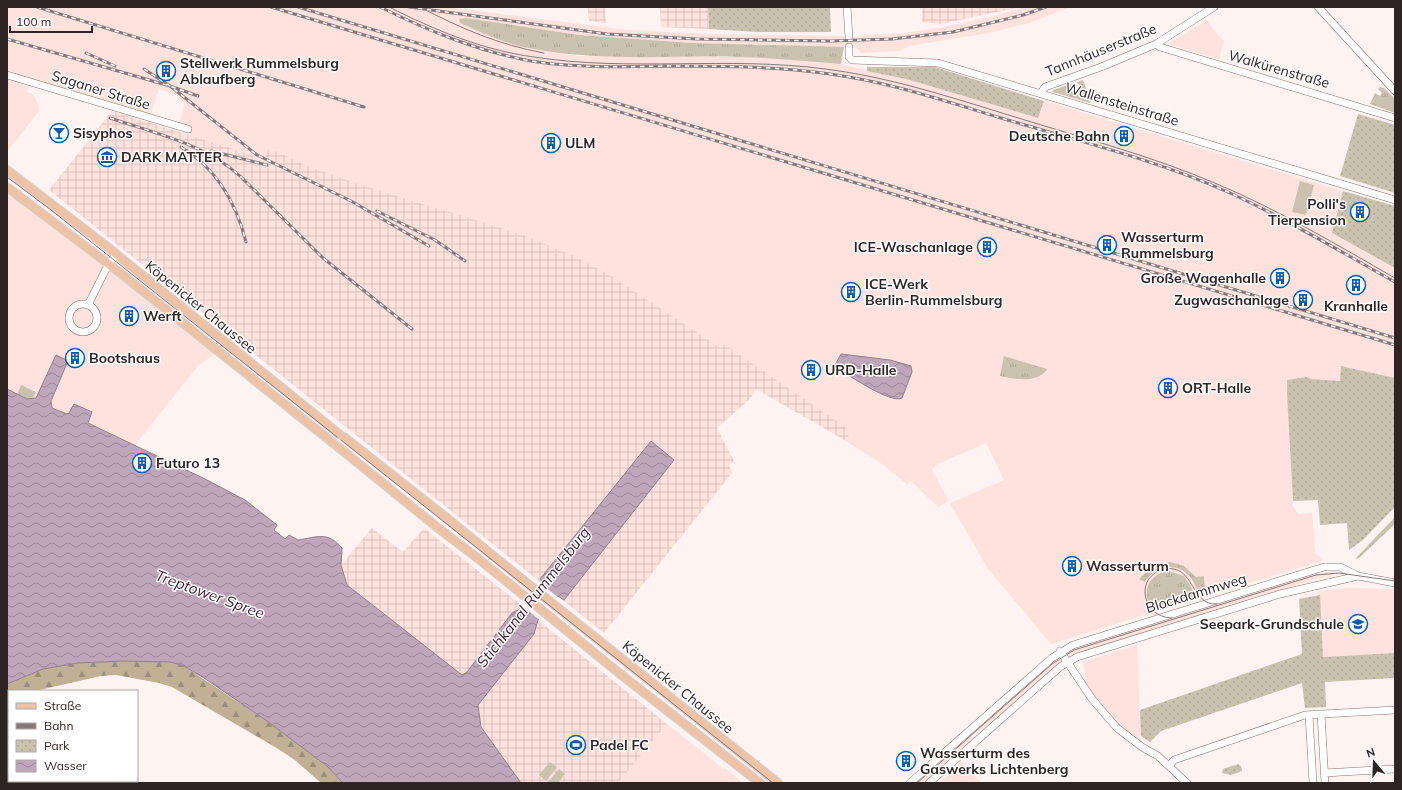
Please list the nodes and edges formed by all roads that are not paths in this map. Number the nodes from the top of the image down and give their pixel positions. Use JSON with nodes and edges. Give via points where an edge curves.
{"nodes":[{"id":1,"x":847,"y":7,"type":"edge"},
{"id":2,"x":1214,"y":7,"type":"edge"},
{"id":3,"x":1318,"y":7,"type":"edge"},
{"id":4,"x":849,"y":38,"type":"dead end"},
{"id":5,"x":1156,"y":44,"type":"junction"},
{"id":6,"x":849,"y":47,"type":"dead end"},
{"id":7,"x":7,"y":75,"type":"edge"},
{"id":8,"x":1395,"y":91,"type":"edge"},
{"id":9,"x":1041,"y":93,"type":"junction"},
{"id":10,"x":1395,"y":118,"type":"edge"},
{"id":11,"x":188,"y":129,"type":"dead end"},
{"id":12,"x":7,"y":170,"type":"edge"},
{"id":13,"x":7,"y":187,"type":"edge"},
{"id":14,"x":1395,"y":200,"type":"edge"},
{"id":15,"x":116,"y":255,"type":"junction"},
{"id":16,"x":108,"y":265,"type":"junction"},
{"id":17,"x":88,"y":305,"type":"dead end"},
{"id":18,"x":1340,"y":567,"type":"junction"},
{"id":19,"x":1358,"y":576,"type":"junction"},
{"id":20,"x":1338,"y":579,"type":"junction"},
{"id":21,"x":1395,"y":583,"type":"edge"},
{"id":22,"x":1060,"y":651,"type":"junction"},
{"id":23,"x":1067,"y":662,"type":"junction"},
{"id":24,"x":1395,"y":710,"type":"edge"},
{"id":25,"x":1321,"y":714,"type":"junction"},
{"id":26,"x":1309,"y":715,"type":"junction"},
{"id":27,"x":1169,"y":766,"type":"junction"},
{"id":28,"x":1395,"y":769,"type":"edge"},
{"id":29,"x":1324,"y":773,"type":"junction"},
{"id":30,"x":760,"y":783,"type":"edge"},
{"id":31,"x":778,"y":783,"type":"edge"},
{"id":32,"x":910,"y":783,"type":"edge"},
{"id":33,"x":929,"y":783,"type":"edge"},
{"id":34,"x":1187,"y":783,"type":"edge"},
{"id":35,"x":1313,"y":783,"type":"edge"},
{"id":36,"x":1325,"y":783,"type":"edge"}],
"edges":[{"from":1,"to":4,"type":"street"},
{"from":2,"to":5,"type":"street","name":"Tannhäuserstraße"},
{"from":3,"to":8,"type":"street"},
{"from":5,"to":9,"type":"street","name":"Tannhäuserstraße","via":[[1045,87]]},
{"from":5,"to":10,"type":"street","name":"Walkürenstraße"},
{"from":6,"to":9,"type":"street","name":"Wallensteinstraße","via":[[849,57],[852,60],[932,62]]},
{"from":7,"to":11,"type":"street","name":"Saganer Straße"},
{"from":9,"to":14,"type":"street","name":"Wallensteinstraße"},
{"from":12,"to":15,"type":"main road","name":"Köpenicker Chaussee"},
{"from":13,"to":16,"type":"main road","name":"Köpenicker Chaussee"},
{"from":15,"to":16,"type":"street"},
{"from":15,"to":31,"type":"main road","name":"Köpenicker Chaussee"},
{"from":16,"to":17,"type":"street"},
{"from":16,"to":30,"type":"main road","name":"Köpenicker Chaussee"},
{"from":18,"to":19,"type":"street","name":"Blockdammweg"},
{"from":18,"to":20,"type":"street"},
{"from":18,"to":22,"type":"street","name":"Blockdammweg","via":[[1324,567],[1081,642]]},
{"from":19,"to":20,"type":"street","name":"Blockdammweg"},
{"from":19,"to":21,"type":"street"},
{"from":20,"to":23,"type":"street","name":"Blockdammweg","via":[[1086,653]]},
{"from":22,"to":23,"type":"street"},
{"from":22,"to":32,"type":"street","name":"Blockdammweg"},
{"from":23,"to":27,"type":"street","via":[[1092,699],[1117,728]]},
{"from":23,"to":33,"type":"street","name":"Blockdammweg"},
{"from":24,"to":25,"type":"street"},
{"from":25,"to":26,"type":"street"},
{"from":25,"to":29,"type":"street"},
{"from":26,"to":27,"type":"street","via":[[1174,760]]},
{"from":26,"to":35,"type":"street"},
{"from":27,"to":34,"type":"street"},
{"from":28,"to":29,"type":"street"},
{"from":29,"to":36,"type":"street"}]}
